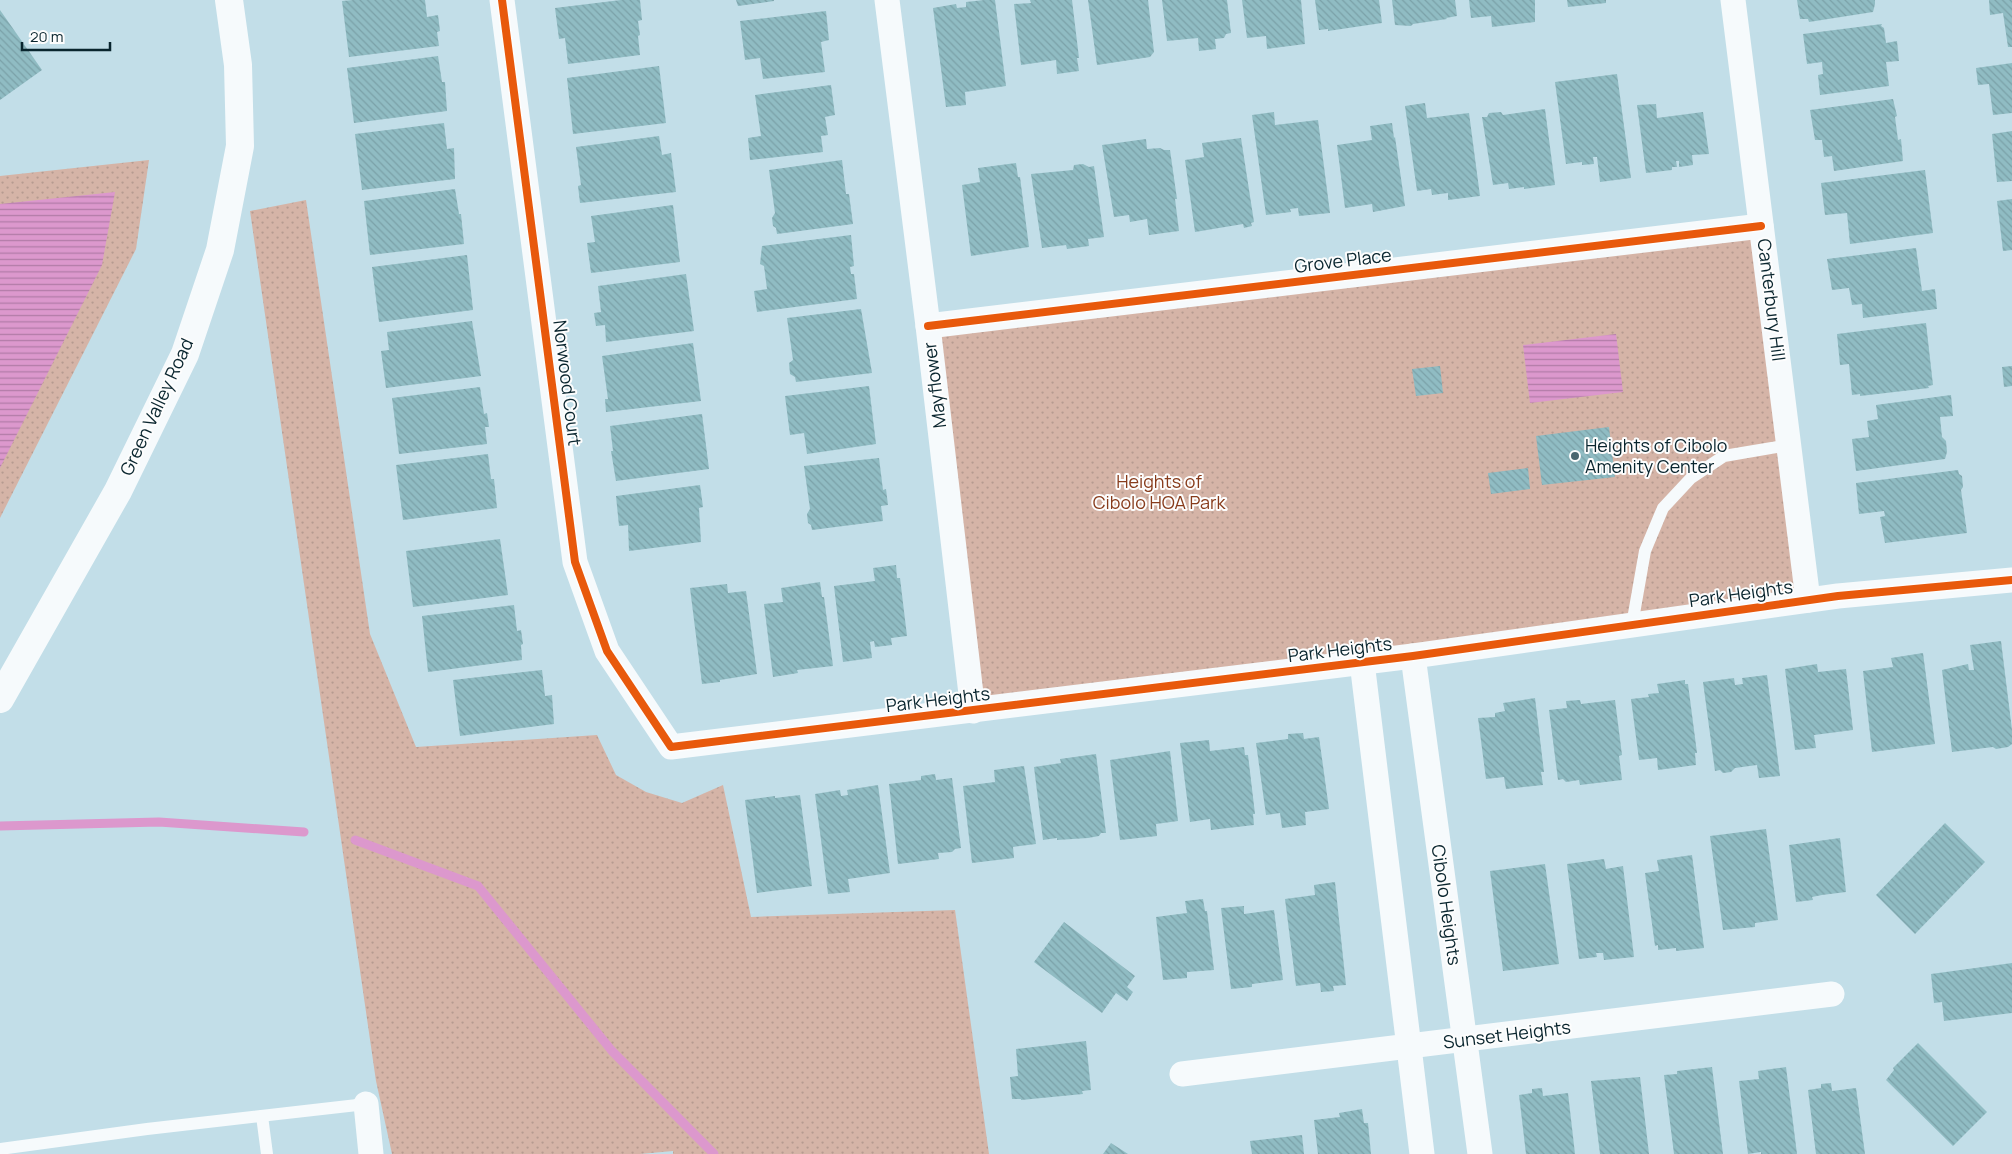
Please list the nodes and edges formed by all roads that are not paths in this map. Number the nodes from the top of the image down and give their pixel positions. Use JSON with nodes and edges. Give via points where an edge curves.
{"nodes":[{"id":1,"x":229,"y":0,"type":"edge"},
{"id":2,"x":502,"y":0,"type":"edge"},
{"id":3,"x":887,"y":0,"type":"edge"},
{"id":4,"x":1733,"y":0,"type":"edge"},
{"id":5,"x":1762,"y":226,"type":"junction"},
{"id":6,"x":928,"y":326,"type":"junction"},
{"id":7,"x":1789,"y":445,"type":"junction"},
{"id":8,"x":2012,"y":580,"type":"edge"},
{"id":9,"x":1808,"y":600,"type":"junction"},
{"id":10,"x":1632,"y":625,"type":"junction"},
{"id":11,"x":1413,"y":656,"type":"junction"},
{"id":12,"x":1362,"y":662,"type":"junction"},
{"id":13,"x":0,"y":699,"type":"edge"},
{"id":14,"x":973,"y":711,"type":"junction"},
{"id":15,"x":671,"y":747,"type":"joint"},
{"id":16,"x":1832,"y":994,"type":"dead end"},
{"id":17,"x":1464,"y":1040,"type":"junction"},
{"id":18,"x":1409,"y":1047,"type":"junction"},
{"id":19,"x":1182,"y":1074,"type":"dead end"},
{"id":20,"x":366,"y":1104,"type":"joint"},
{"id":21,"x":262,"y":1116,"type":"junction"},
{"id":22,"x":0,"y":1148,"type":"edge"},
{"id":23,"x":267,"y":1154,"type":"edge"},
{"id":24,"x":371,"y":1154,"type":"edge"},
{"id":25,"x":1422,"y":1154,"type":"edge"},
{"id":26,"x":1480,"y":1154,"type":"edge"}],
"edges":[{"from":1,"to":13,"type":"street","name":"Green Valley Road","via":[[238,65],[240,146],[220,250],[186,354],[118,491]]},
{"from":2,"to":15,"type":"street","name":"Norwood Court","via":[[574,562],[607,651]]},
{"from":3,"to":6,"type":"street","name":"Mayflower"},
{"from":4,"to":5,"type":"street","name":"Canterbury Hill"},
{"from":5,"to":6,"type":"street","name":"Grove Place"},
{"from":5,"to":7,"type":"street","name":"Canterbury Hill"},
{"from":6,"to":14,"type":"street","name":"Mayflower"},
{"from":7,"to":9,"type":"street","name":"Canterbury Hill"},
{"from":7,"to":10,"type":"lane","via":[[1724,456],[1691,478],[1664,508],[1645,552]]},
{"from":8,"to":9,"type":"street","name":"Park Heights"},
{"from":9,"to":10,"type":"street","name":"Park Heights"},
{"from":10,"to":11,"type":"street","name":"Park Heights"},
{"from":11,"to":12,"type":"street","name":"Park Heights"},
{"from":11,"to":17,"type":"street","name":"Cibolo Heights"},
{"from":12,"to":14,"type":"street","name":"Park Heights"},
{"from":12,"to":18,"type":"street"},
{"from":14,"to":15,"type":"street","name":"Park Heights"},
{"from":16,"to":17,"type":"street","name":"Sunset Heights"},
{"from":17,"to":18,"type":"street","name":"Sunset Heights"},
{"from":17,"to":26,"type":"street","name":"Cibolo Heights"},
{"from":18,"to":19,"type":"street","name":"Sunset Heights"},
{"from":18,"to":25,"type":"street"},
{"from":20,"to":21,"type":"lane"},
{"from":20,"to":24,"type":"street"},
{"from":21,"to":22,"type":"lane"},
{"from":21,"to":23,"type":"lane"}]}
